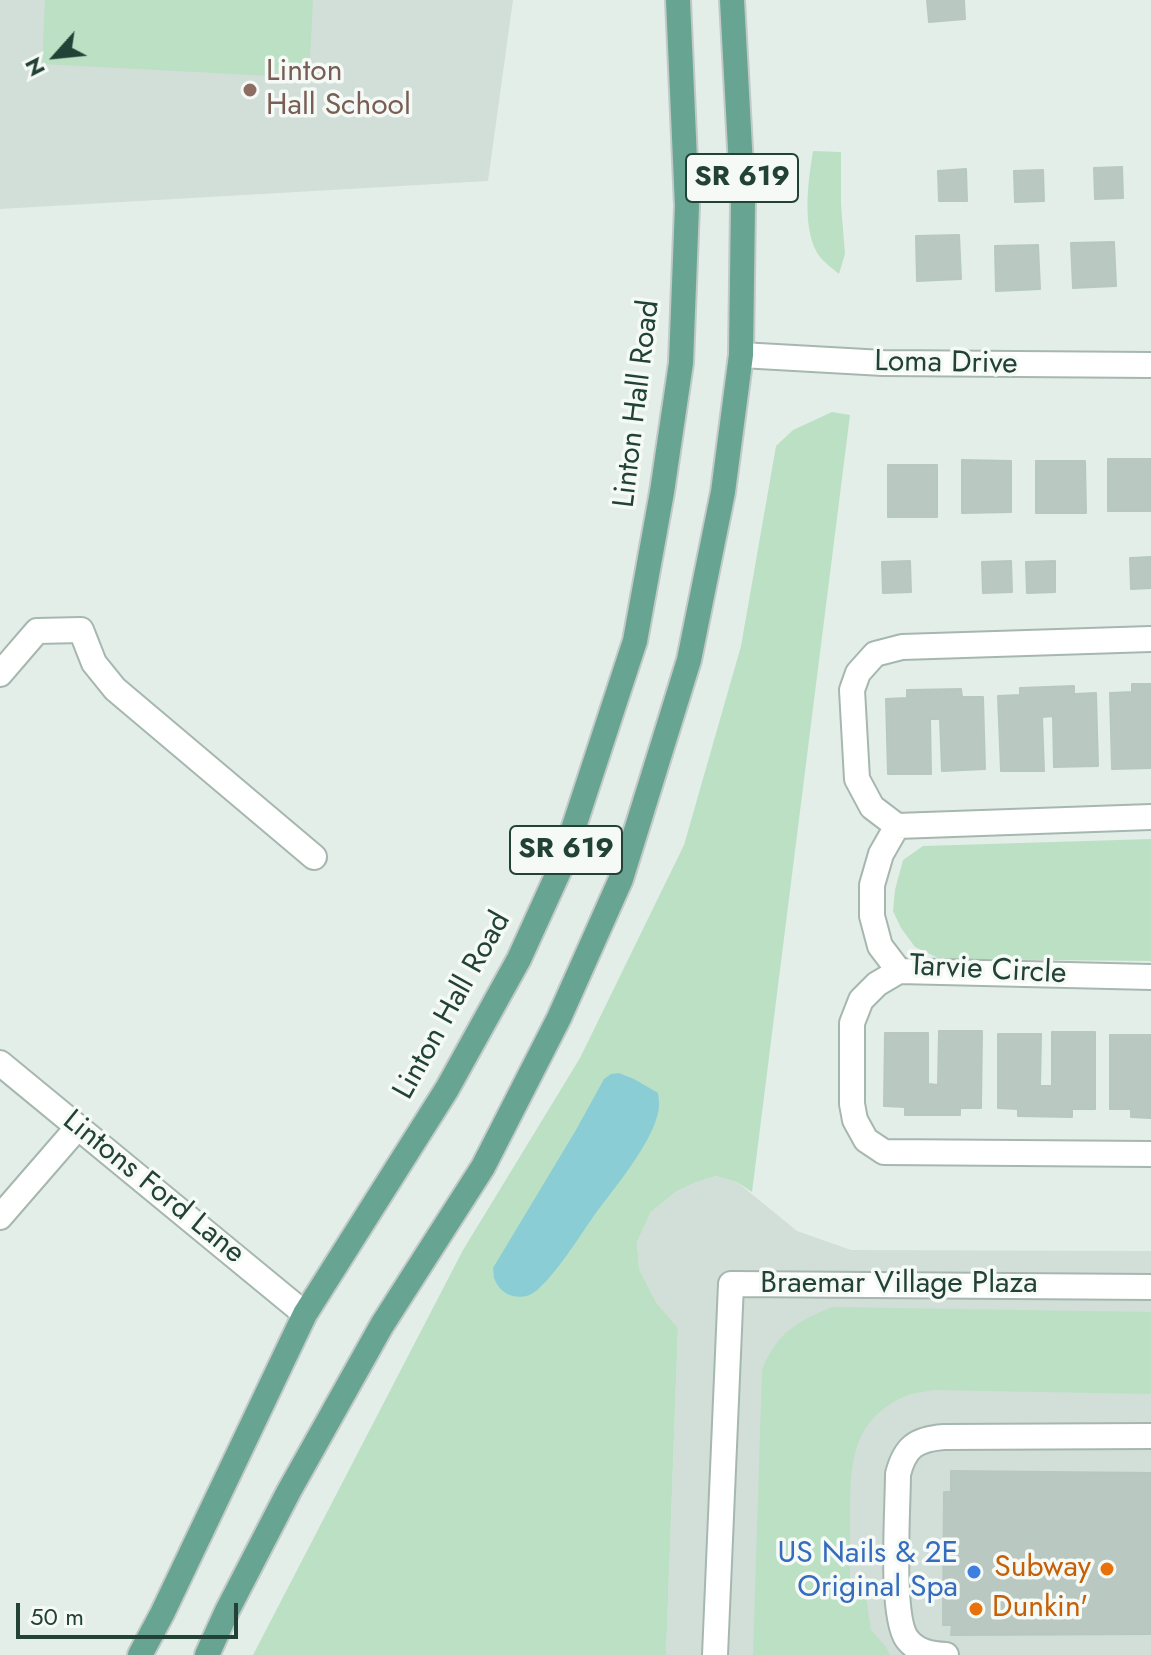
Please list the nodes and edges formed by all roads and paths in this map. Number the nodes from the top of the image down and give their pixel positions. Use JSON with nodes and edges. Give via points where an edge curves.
{"nodes":[{"id":1,"x":678,"y":0,"type":"edge"},
{"id":2,"x":732,"y":0,"type":"edge"},
{"id":3,"x":741,"y":355,"type":"junction"},
{"id":4,"x":1151,"y":365,"type":"edge"},
{"id":5,"x":1151,"y":639,"type":"edge"},
{"id":6,"x":0,"y":674,"type":"edge"},
{"id":7,"x":1151,"y":817,"type":"edge"},
{"id":8,"x":897,"y":826,"type":"junction"},
{"id":9,"x":314,"y":857,"type":"dead end"},
{"id":10,"x":899,"y":971,"type":"junction"},
{"id":11,"x":1151,"y":977,"type":"edge"},
{"id":12,"x":0,"y":1063,"type":"edge"},
{"id":13,"x":78,"y":1127,"type":"junction"},
{"id":14,"x":1151,"y":1154,"type":"edge"},
{"id":15,"x":0,"y":1217,"type":"edge"},
{"id":16,"x":1151,"y":1287,"type":"edge"},
{"id":17,"x":305,"y":1314,"type":"junction"},
{"id":18,"x":1151,"y":1436,"type":"edge"},
{"id":19,"x":140,"y":1655,"type":"edge"},
{"id":20,"x":207,"y":1655,"type":"edge"},
{"id":21,"x":715,"y":1655,"type":"edge"},
{"id":22,"x":946,"y":1655,"type":"edge"}],
"edges":[{"from":1,"to":17,"type":"main road","name":"Linton Hall Road","number":"SR 619","via":[[687,206],[681,363],[635,641],[560,869],[519,959],[447,1089]]},
{"from":2,"to":3,"type":"main road","number":"SR 619","via":[[743,204]]},
{"from":3,"to":4,"type":"street","name":"Loma Drive","via":[[883,363]]},
{"from":3,"to":20,"type":"main road","number":"SR 619","via":[[723,492],[689,660],[621,879],[559,1018],[483,1167],[374,1338],[282,1504]]},
{"from":5,"to":8,"type":"street","via":[[902,647],[875,654],[858,673],[852,690],[857,779],[872,807]]},
{"from":6,"to":9,"type":"street","via":[[37,631],[81,630],[94,663],[115,689]]},
{"from":7,"to":8,"type":"street"},
{"from":8,"to":10,"type":"street","name":"Tarvie Circle","via":[[872,885],[872,916],[880,946]]},
{"from":10,"to":11,"type":"street","name":"Tarvie Circle"},
{"from":10,"to":14,"type":"street","via":[[861,1000],[852,1023],[852,1104],[866,1140],[884,1152]]},
{"from":12,"to":13,"type":"street","name":"Lintons Ford Lane"},
{"from":13,"to":15,"type":"street"},
{"from":13,"to":17,"type":"street","name":"Lintons Ford Lane"},
{"from":16,"to":21,"type":"street","name":"Braemar Village Plaza","via":[[731,1284]]},
{"from":17,"to":19,"type":"main road","name":"Linton Hall Road","number":"SR 619"},
{"from":18,"to":22,"type":"street","via":[[931,1438],[904,1455],[898,1474],[901,1629],[916,1648]]}]}
